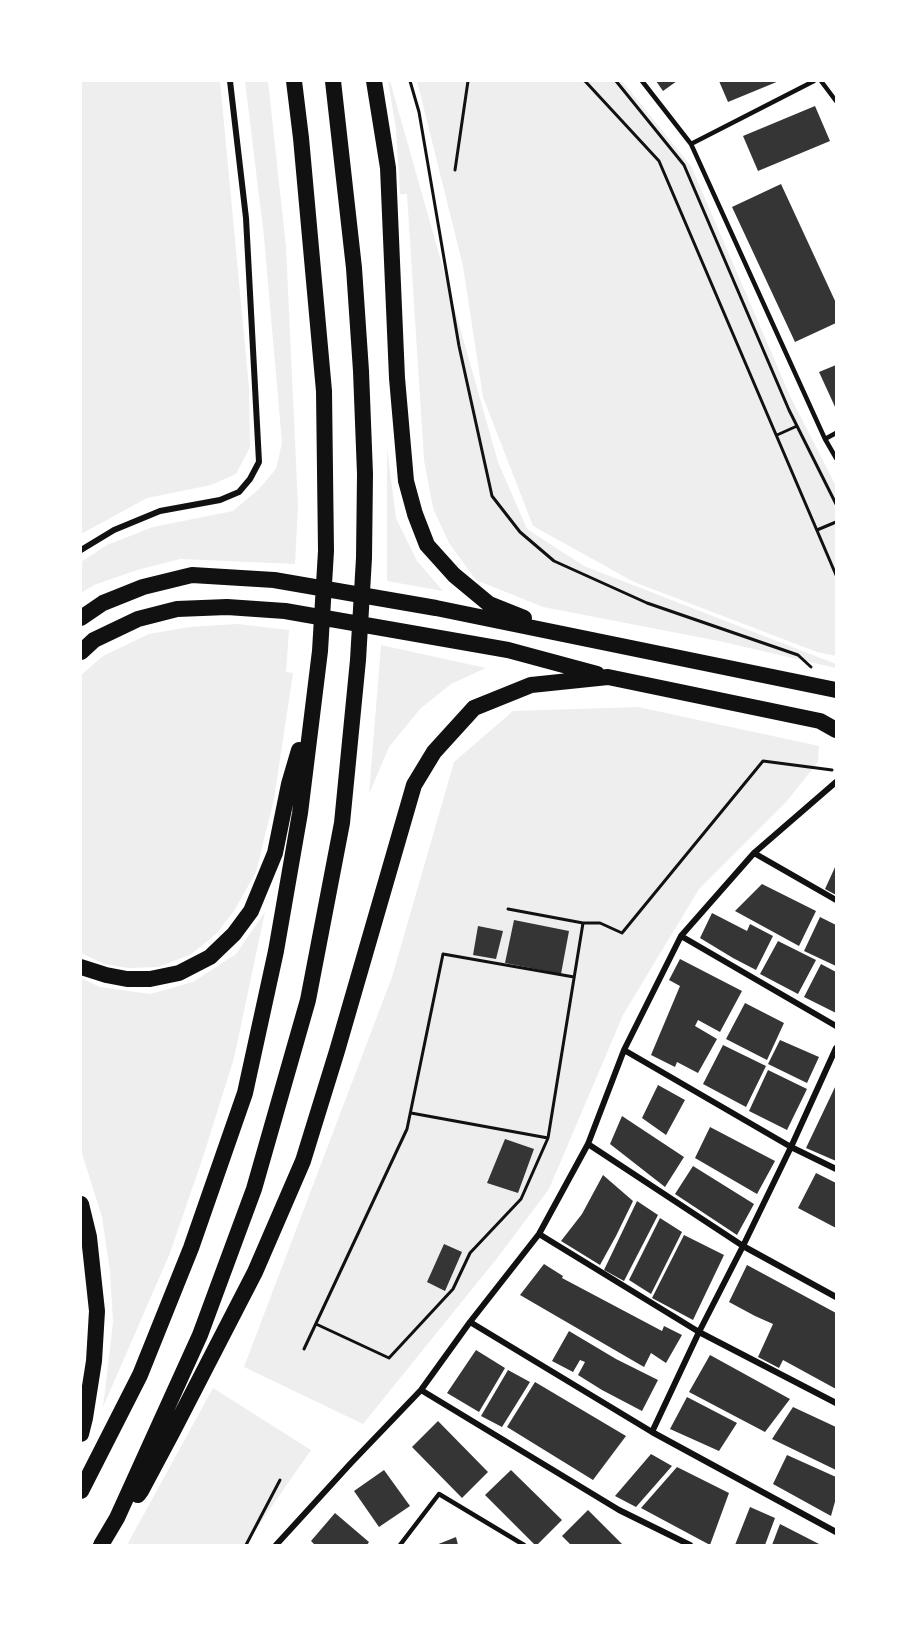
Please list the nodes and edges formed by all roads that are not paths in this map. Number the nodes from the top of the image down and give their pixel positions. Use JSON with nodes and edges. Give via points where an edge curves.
{"nodes":[{"id":1,"x":230,"y":81,"type":"edge"},
{"id":2,"x":294,"y":81,"type":"edge"},
{"id":3,"x":333,"y":81,"type":"edge"},
{"id":4,"x":374,"y":81,"type":"edge"},
{"id":5,"x":642,"y":81,"type":"edge"},
{"id":6,"x":814,"y":81,"type":"edge"},
{"id":7,"x":821,"y":81,"type":"edge"},
{"id":8,"x":836,"y":101,"type":"edge"},
{"id":9,"x":691,"y":144,"type":"junction"},
{"id":10,"x":836,"y":433,"type":"edge"},
{"id":11,"x":825,"y":439,"type":"junction"},
{"id":12,"x":836,"y":458,"type":"edge"},
{"id":13,"x":81,"y":550,"type":"edge"},
{"id":14,"x":81,"y":618,"type":"edge"},
{"id":15,"x":81,"y":652,"type":"edge"},
{"id":16,"x":653,"y":652,"type":"junction"},
{"id":17,"x":608,"y":676,"type":"junction"},
{"id":18,"x":836,"y":690,"type":"edge"},
{"id":19,"x":312,"y":706,"type":"junction"},
{"id":20,"x":836,"y":730,"type":"edge"},
{"id":21,"x":836,"y":782,"type":"edge"},
{"id":22,"x":754,"y":853,"type":"junction"},
{"id":23,"x":836,"y":900,"type":"edge"},
{"id":24,"x":681,"y":936,"type":"junction"},
{"id":25,"x":81,"y":967,"type":"edge"},
{"id":26,"x":836,"y":1026,"type":"edge"},
{"id":27,"x":836,"y":1047,"type":"edge"},
{"id":28,"x":624,"y":1050,"type":"junction"},
{"id":29,"x":588,"y":1144,"type":"junction"},
{"id":30,"x":791,"y":1147,"type":"junction"},
{"id":31,"x":836,"y":1169,"type":"edge"},
{"id":32,"x":81,"y":1204,"type":"edge"},
{"id":33,"x":539,"y":1234,"type":"junction"},
{"id":34,"x":743,"y":1246,"type":"junction"},
{"id":35,"x":836,"y":1297,"type":"edge"},
{"id":36,"x":470,"y":1322,"type":"junction"},
{"id":37,"x":699,"y":1332,"type":"junction"},
{"id":38,"x":421,"y":1390,"type":"junction"},
{"id":39,"x":836,"y":1403,"type":"edge"},
{"id":40,"x":652,"y":1432,"type":"junction"},
{"id":41,"x":81,"y":1434,"type":"edge"},
{"id":42,"x":81,"y":1491,"type":"edge"},
{"id":43,"x":117,"y":1518,"type":"junction"},
{"id":44,"x":836,"y":1532,"type":"edge"},
{"id":45,"x":101,"y":1545,"type":"edge"},
{"id":46,"x":276,"y":1545,"type":"edge"},
{"id":47,"x":400,"y":1545,"type":"edge"},
{"id":48,"x":524,"y":1545,"type":"edge"},
{"id":49,"x":690,"y":1545,"type":"edge"}],
"edges":[{"from":1,"to":13,"type":"street","via":[[246,218],[259,462],[239,492],[220,500],[160,511],[114,530]]},
{"from":2,"to":19,"type":"highway","via":[[324,391],[326,551],[320,651]]},
{"from":3,"to":43,"type":"highway","via":[[354,268],[365,474],[358,660],[342,823],[309,1000],[254,1189],[204,1325]]},
{"from":4,"to":16,"type":"highway","via":[[388,168],[397,378],[406,481],[428,545],[453,575],[489,604],[543,625]]},
{"from":5,"to":9,"type":"lane"},
{"from":6,"to":9,"type":"lane"},
{"from":7,"to":8,"type":"lane"},
{"from":9,"to":11,"type":"lane"},
{"from":10,"to":11,"type":"lane"},
{"from":11,"to":12,"type":"lane"},
{"from":14,"to":16,"type":"highway","via":[[103,603],[143,587],[192,575],[274,580]]},
{"from":15,"to":17,"type":"highway","via":[[94,640],[138,619],[177,609],[227,607],[285,611],[508,650]]},
{"from":16,"to":18,"type":"highway"},
{"from":17,"to":20,"type":"highway","via":[[820,721]]},
{"from":17,"to":43,"type":"highway","via":[[531,685],[474,708],[434,752],[414,785],[303,1161],[255,1272],[184,1410],[141,1491]]},
{"from":19,"to":25,"type":"highway","via":[[289,784],[275,853],[251,911],[234,934],[210,957],[179,973],[127,979]]},
{"from":19,"to":42,"type":"highway","via":[[300,813],[245,1094],[191,1248],[144,1364]]},
{"from":21,"to":22,"type":"street"},
{"from":22,"to":23,"type":"street"},
{"from":22,"to":24,"type":"street"},
{"from":24,"to":26,"type":"street"},
{"from":24,"to":28,"type":"street"},
{"from":27,"to":30,"type":"street"},
{"from":28,"to":29,"type":"street"},
{"from":28,"to":30,"type":"street"},
{"from":29,"to":33,"type":"street"},
{"from":29,"to":34,"type":"street"},
{"from":30,"to":31,"type":"street"},
{"from":30,"to":34,"type":"street"},
{"from":32,"to":41,"type":"highway","via":[[89,1237],[97,1311],[94,1361]]},
{"from":33,"to":36,"type":"street"},
{"from":33,"to":37,"type":"street"},
{"from":34,"to":35,"type":"street"},
{"from":34,"to":37,"type":"street"},
{"from":36,"to":38,"type":"street"},
{"from":36,"to":40,"type":"street"},
{"from":37,"to":39,"type":"street"},
{"from":37,"to":40,"type":"street"},
{"from":38,"to":46,"type":"street"},
{"from":38,"to":49,"type":"street","via":[[619,1510]]},
{"from":40,"to":44,"type":"street"},
{"from":43,"to":45,"type":"highway"},
{"from":47,"to":48,"type":"lane","via":[[439,1494]]}]}
